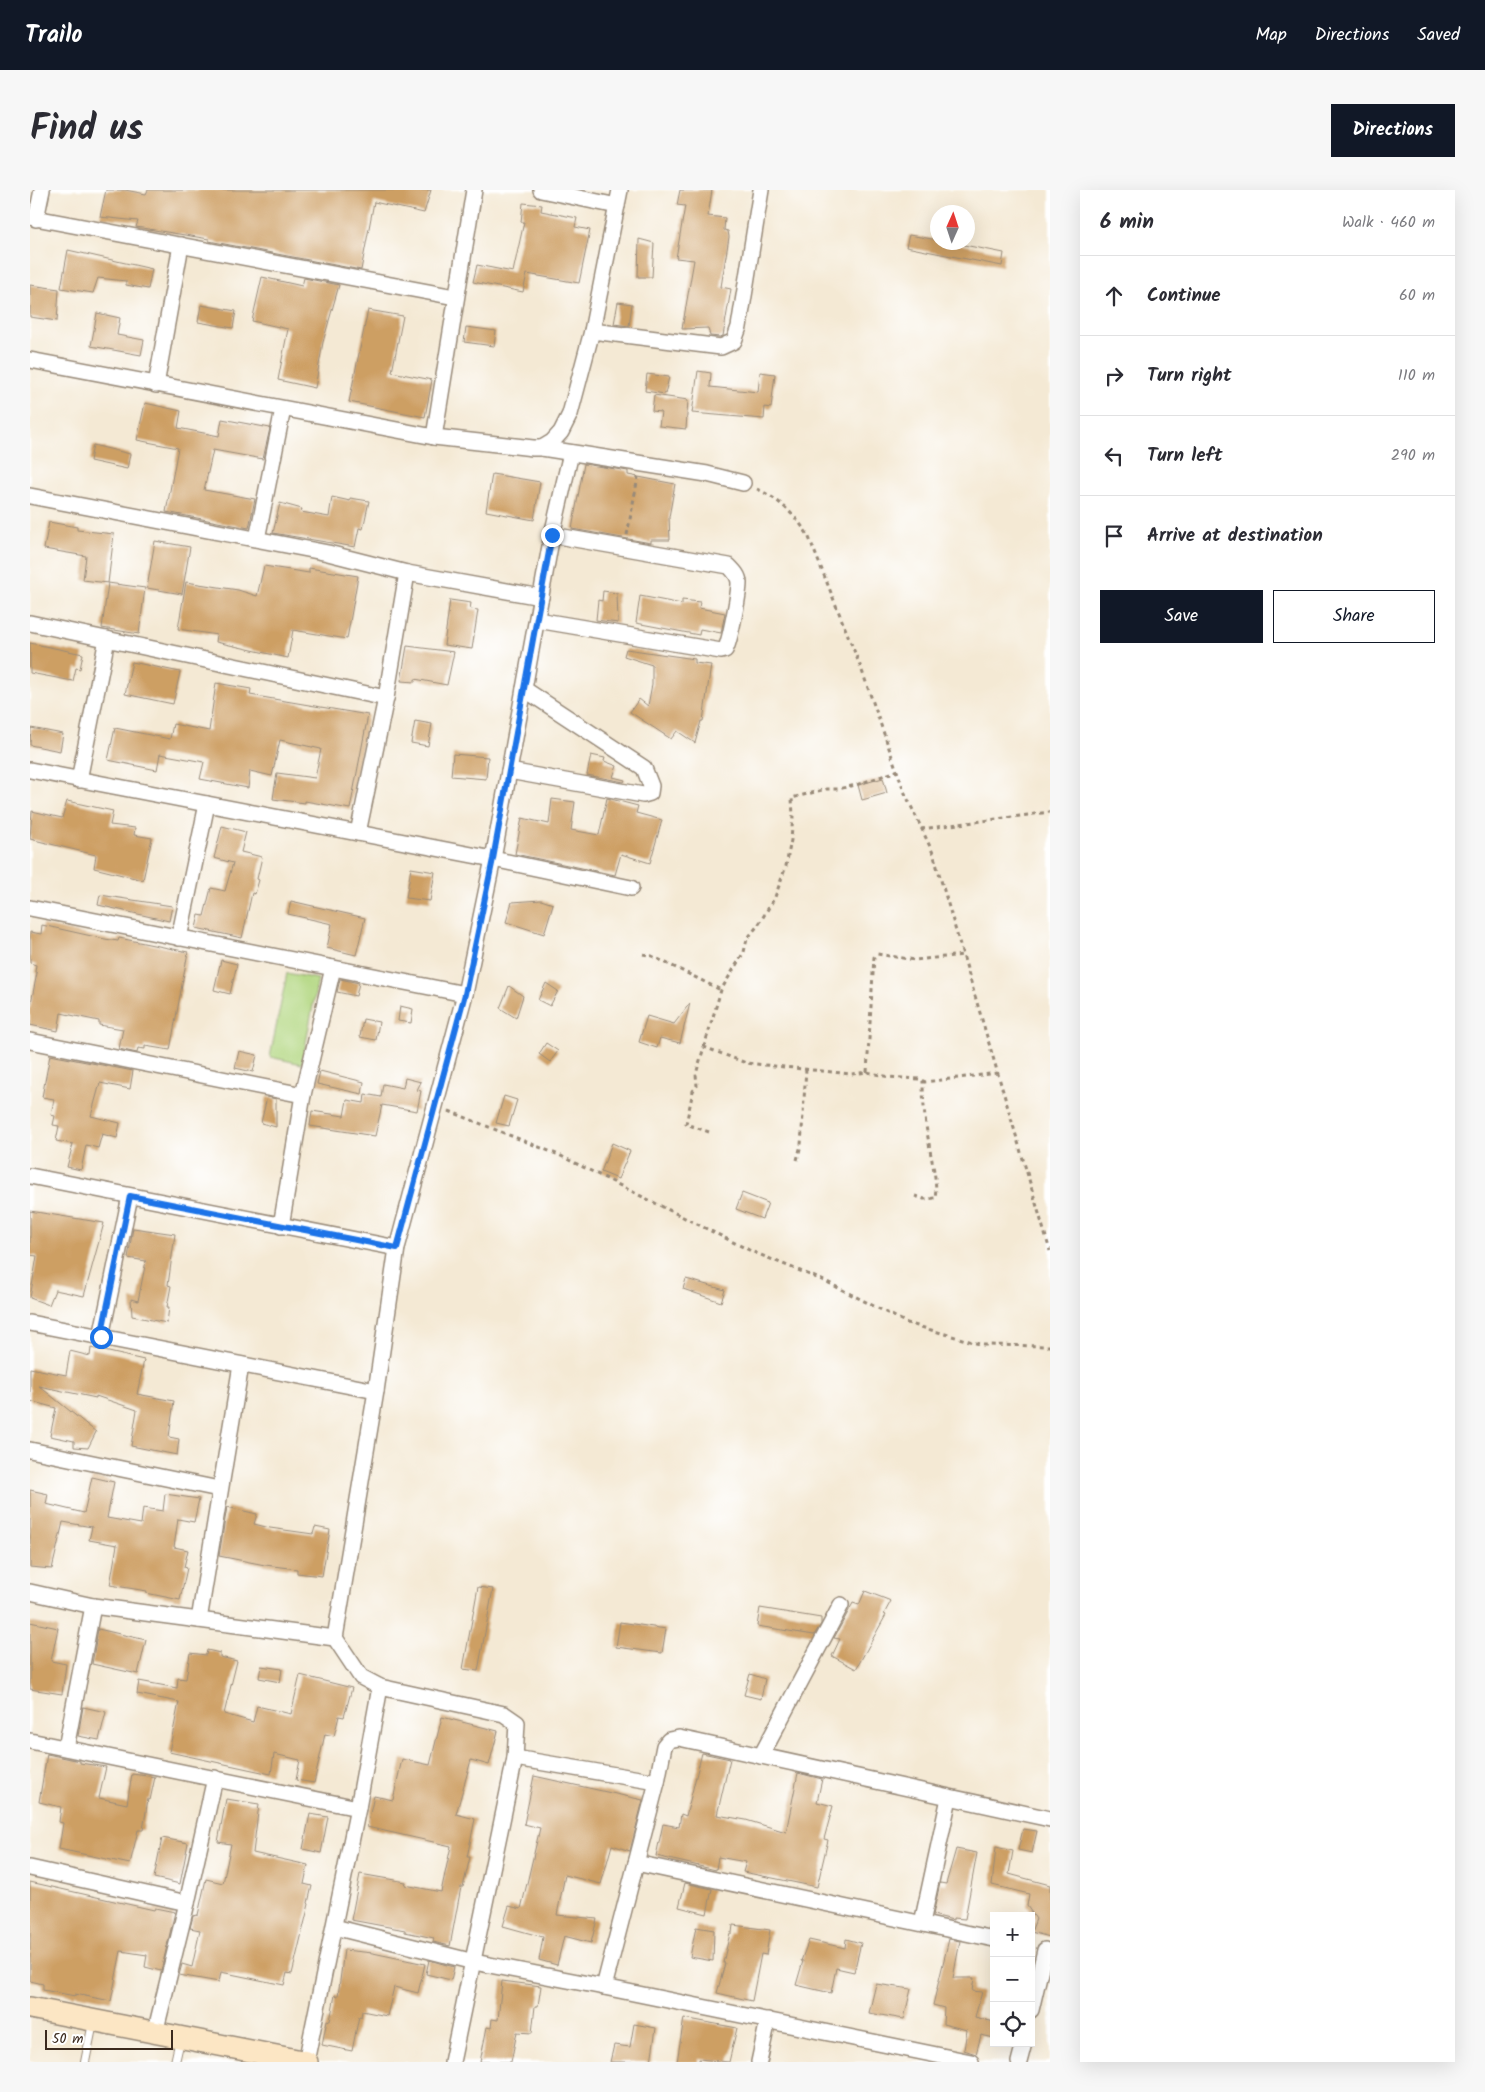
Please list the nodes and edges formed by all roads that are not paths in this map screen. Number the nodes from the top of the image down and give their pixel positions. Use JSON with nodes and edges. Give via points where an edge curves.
{"nodes":[{"id":1,"x":42,"y":190,"type":"edge"},
{"id":2,"x":474,"y":190,"type":"edge"},
{"id":3,"x":542,"y":190,"type":"edge"},
{"id":4,"x":620,"y":190,"type":"edge"},
{"id":5,"x":761,"y":190,"type":"edge"},
{"id":6,"x":617,"y":206,"type":"junction"},
{"id":7,"x":33,"y":218,"type":"edge"},
{"id":8,"x":182,"y":245,"type":"junction"},
{"id":9,"x":455,"y":296,"type":"junction"},
{"id":10,"x":592,"y":331,"type":"junction"},
{"id":11,"x":30,"y":360,"type":"edge"},
{"id":12,"x":156,"y":385,"type":"junction"},
{"id":13,"x":283,"y":409,"type":"junction"},
{"id":14,"x":434,"y":437,"type":"junction"},
{"id":15,"x":542,"y":448,"type":"junction"},
{"id":16,"x":571,"y":453,"type":"junction"},
{"id":17,"x":742,"y":483,"type":"road end"},
{"id":18,"x":30,"y":496,"type":"edge"},
{"id":19,"x":552,"y":535,"type":"junction"},
{"id":20,"x":257,"y":539,"type":"junction"},
{"id":21,"x":407,"y":573,"type":"junction"},
{"id":22,"x":541,"y":597,"type":"junction"},
{"id":23,"x":537,"y":620,"type":"junction"},
{"id":24,"x":30,"y":622,"type":"edge"},
{"id":25,"x":107,"y":639,"type":"junction"},
{"id":26,"x":524,"y":689,"type":"junction"},
{"id":27,"x":386,"y":698,"type":"junction"},
{"id":28,"x":30,"y":770,"type":"edge"},
{"id":29,"x":509,"y":772,"type":"junction"},
{"id":30,"x":79,"y":780,"type":"junction"},
{"id":31,"x":207,"y":804,"type":"junction"},
{"id":32,"x":358,"y":833,"type":"junction"},
{"id":33,"x":493,"y":859,"type":"junction"},
{"id":34,"x":631,"y":888,"type":"dead end"},
{"id":35,"x":30,"y":908,"type":"edge"},
{"id":36,"x":179,"y":938,"type":"junction"},
{"id":37,"x":333,"y":968,"type":"junction"},
{"id":38,"x":465,"y":994,"type":"junction"},
{"id":39,"x":30,"y":1041,"type":"edge"},
{"id":40,"x":303,"y":1095,"type":"junction"},
{"id":41,"x":30,"y":1176,"type":"edge"},
{"id":42,"x":130,"y":1196,"type":"junction"},
{"id":43,"x":281,"y":1226,"type":"junction"},
{"id":44,"x":397,"y":1248,"type":"junction"},
{"id":45,"x":30,"y":1323,"type":"edge"},
{"id":46,"x":101,"y":1337,"type":"junction"},
{"id":47,"x":241,"y":1365,"type":"junction"},
{"id":48,"x":376,"y":1391,"type":"junction"},
{"id":49,"x":30,"y":1450,"type":"edge"},
{"id":50,"x":219,"y":1489,"type":"junction"},
{"id":51,"x":30,"y":1592,"type":"edge"},
{"id":52,"x":841,"y":1605,"type":"dead end"},
{"id":53,"x":93,"y":1606,"type":"junction"},
{"id":54,"x":198,"y":1620,"type":"junction"},
{"id":55,"x":335,"y":1638,"type":"junction"},
{"id":56,"x":380,"y":1687,"type":"junction"},
{"id":57,"x":30,"y":1741,"type":"edge"},
{"id":58,"x":66,"y":1748,"type":"junction"},
{"id":59,"x":761,"y":1756,"type":"junction"},
{"id":60,"x":515,"y":1758,"type":"junction"},
{"id":61,"x":215,"y":1778,"type":"junction"},
{"id":62,"x":657,"y":1782,"type":"junction"},
{"id":63,"x":949,"y":1798,"type":"junction"},
{"id":64,"x":358,"y":1808,"type":"junction"},
{"id":65,"x":1050,"y":1819,"type":"edge"},
{"id":66,"x":636,"y":1862,"type":"junction"},
{"id":67,"x":30,"y":1868,"type":"edge"},
{"id":68,"x":187,"y":1903,"type":"junction"},
{"id":69,"x":922,"y":1923,"type":"junction"},
{"id":70,"x":334,"y":1927,"type":"junction"},
{"id":71,"x":990,"y":1938,"type":"edge"},
{"id":72,"x":1042,"y":1950,"type":"edge"},
{"id":73,"x":474,"y":1962,"type":"junction"},
{"id":74,"x":604,"y":1987,"type":"junction"},
{"id":75,"x":1032,"y":2002,"type":"edge"},
{"id":76,"x":30,"y":2008,"type":"edge"},
{"id":77,"x":768,"y":2020,"type":"junction"},
{"id":78,"x":93,"y":2021,"type":"junction"},
{"id":79,"x":155,"y":2033,"type":"junction"},
{"id":80,"x":181,"y":2038,"type":"junction"},
{"id":81,"x":1023,"y":2047,"type":"edge"},
{"id":82,"x":278,"y":2059,"type":"edge"},
{"id":83,"x":85,"y":2062,"type":"edge"},
{"id":84,"x":175,"y":2062,"type":"edge"},
{"id":85,"x":306,"y":2062,"type":"edge"},
{"id":86,"x":452,"y":2062,"type":"edge"},
{"id":87,"x":759,"y":2062,"type":"edge"},
{"id":88,"x":971,"y":2062,"type":"edge"},
{"id":89,"x":1019,"y":2062,"type":"edge"}],
"edges":[{"from":1,"to":7,"type":"street"},
{"from":2,"to":9,"type":"street"},
{"from":3,"to":6,"type":"street"},
{"from":4,"to":6,"type":"street"},
{"from":5,"to":10,"type":"street","via":[[734,341],[721,346]]},
{"from":6,"to":10,"type":"street"},
{"from":7,"to":8,"type":"street"},
{"from":8,"to":9,"type":"street"},
{"from":8,"to":12,"type":"street"},
{"from":9,"to":14,"type":"street"},
{"from":10,"to":15,"type":"street","via":[[570,414],[561,432]]},
{"from":11,"to":12,"type":"street"},
{"from":12,"to":13,"type":"street"},
{"from":13,"to":14,"type":"street"},
{"from":13,"to":20,"type":"street"},
{"from":14,"to":15,"type":"street"},
{"from":15,"to":16,"type":"street"},
{"from":16,"to":17,"type":"street","via":[[707,474]]},
{"from":16,"to":19,"type":"street"},
{"from":18,"to":20,"type":"street"},
{"from":19,"to":22,"type":"street"},
{"from":19,"to":23,"type":"street","via":[[729,566],[739,582],[729,640],[725,650]]},
{"from":20,"to":21,"type":"street"},
{"from":21,"to":22,"type":"street"},
{"from":21,"to":27,"type":"street"},
{"from":22,"to":23,"type":"street"},
{"from":23,"to":26,"type":"street"},
{"from":24,"to":25,"type":"street"},
{"from":25,"to":27,"type":"street"},
{"from":25,"to":30,"type":"street"},
{"from":26,"to":29,"type":"street"},
{"from":26,"to":29,"type":"street","via":[[644,768],[651,786],[650,793],[643,795]]},
{"from":27,"to":32,"type":"street"},
{"from":28,"to":30,"type":"street"},
{"from":29,"to":33,"type":"street"},
{"from":30,"to":31,"type":"street"},
{"from":31,"to":32,"type":"street"},
{"from":31,"to":36,"type":"street"},
{"from":32,"to":33,"type":"street"},
{"from":33,"to":34,"type":"street"},
{"from":33,"to":38,"type":"street"},
{"from":35,"to":36,"type":"street"},
{"from":36,"to":37,"type":"street"},
{"from":37,"to":38,"type":"street"},
{"from":37,"to":40,"type":"street"},
{"from":38,"to":44,"type":"street"},
{"from":39,"to":40,"type":"street"},
{"from":40,"to":43,"type":"street"},
{"from":41,"to":42,"type":"street"},
{"from":42,"to":43,"type":"street"},
{"from":42,"to":46,"type":"street"},
{"from":43,"to":44,"type":"street"},
{"from":44,"to":48,"type":"street"},
{"from":45,"to":46,"type":"street"},
{"from":46,"to":47,"type":"street"},
{"from":47,"to":48,"type":"street"},
{"from":47,"to":50,"type":"street"},
{"from":48,"to":55,"type":"street"},
{"from":49,"to":50,"type":"street"},
{"from":50,"to":54,"type":"street"},
{"from":51,"to":53,"type":"street"},
{"from":52,"to":59,"type":"street"},
{"from":53,"to":54,"type":"street"},
{"from":53,"to":58,"type":"street"},
{"from":54,"to":55,"type":"street"},
{"from":55,"to":56,"type":"street","via":[[361,1676]]},
{"from":56,"to":60,"type":"street","via":[[504,1714],[517,1723]]},
{"from":56,"to":64,"type":"street"},
{"from":57,"to":58,"type":"street"},
{"from":58,"to":61,"type":"street"},
{"from":59,"to":62,"type":"street","via":[[679,1738],[669,1740],[664,1746]]},
{"from":59,"to":63,"type":"street"},
{"from":60,"to":62,"type":"street"},
{"from":60,"to":73,"type":"street"},
{"from":61,"to":64,"type":"street"},
{"from":61,"to":68,"type":"street"},
{"from":62,"to":66,"type":"street"},
{"from":63,"to":65,"type":"street"},
{"from":63,"to":69,"type":"street"},
{"from":64,"to":70,"type":"street"},
{"from":66,"to":69,"type":"street"},
{"from":66,"to":74,"type":"street"},
{"from":67,"to":68,"type":"street"},
{"from":68,"to":79,"type":"street"},
{"from":69,"to":71,"type":"street"},
{"from":70,"to":73,"type":"street"},
{"from":70,"to":85,"type":"street"},
{"from":72,"to":75,"type":"street"},
{"from":73,"to":74,"type":"street"},
{"from":73,"to":86,"type":"street"},
{"from":74,"to":77,"type":"street"},
{"from":76,"to":78,"type":"main road"},
{"from":77,"to":87,"type":"street"},
{"from":77,"to":88,"type":"street"},
{"from":78,"to":79,"type":"main road"},
{"from":78,"to":83,"type":"lane"},
{"from":79,"to":80,"type":"main road"},
{"from":80,"to":82,"type":"main road"},
{"from":80,"to":84,"type":"lane"},
{"from":81,"to":89,"type":"street"},
{"from":82,"to":85,"type":"main road"}]}
